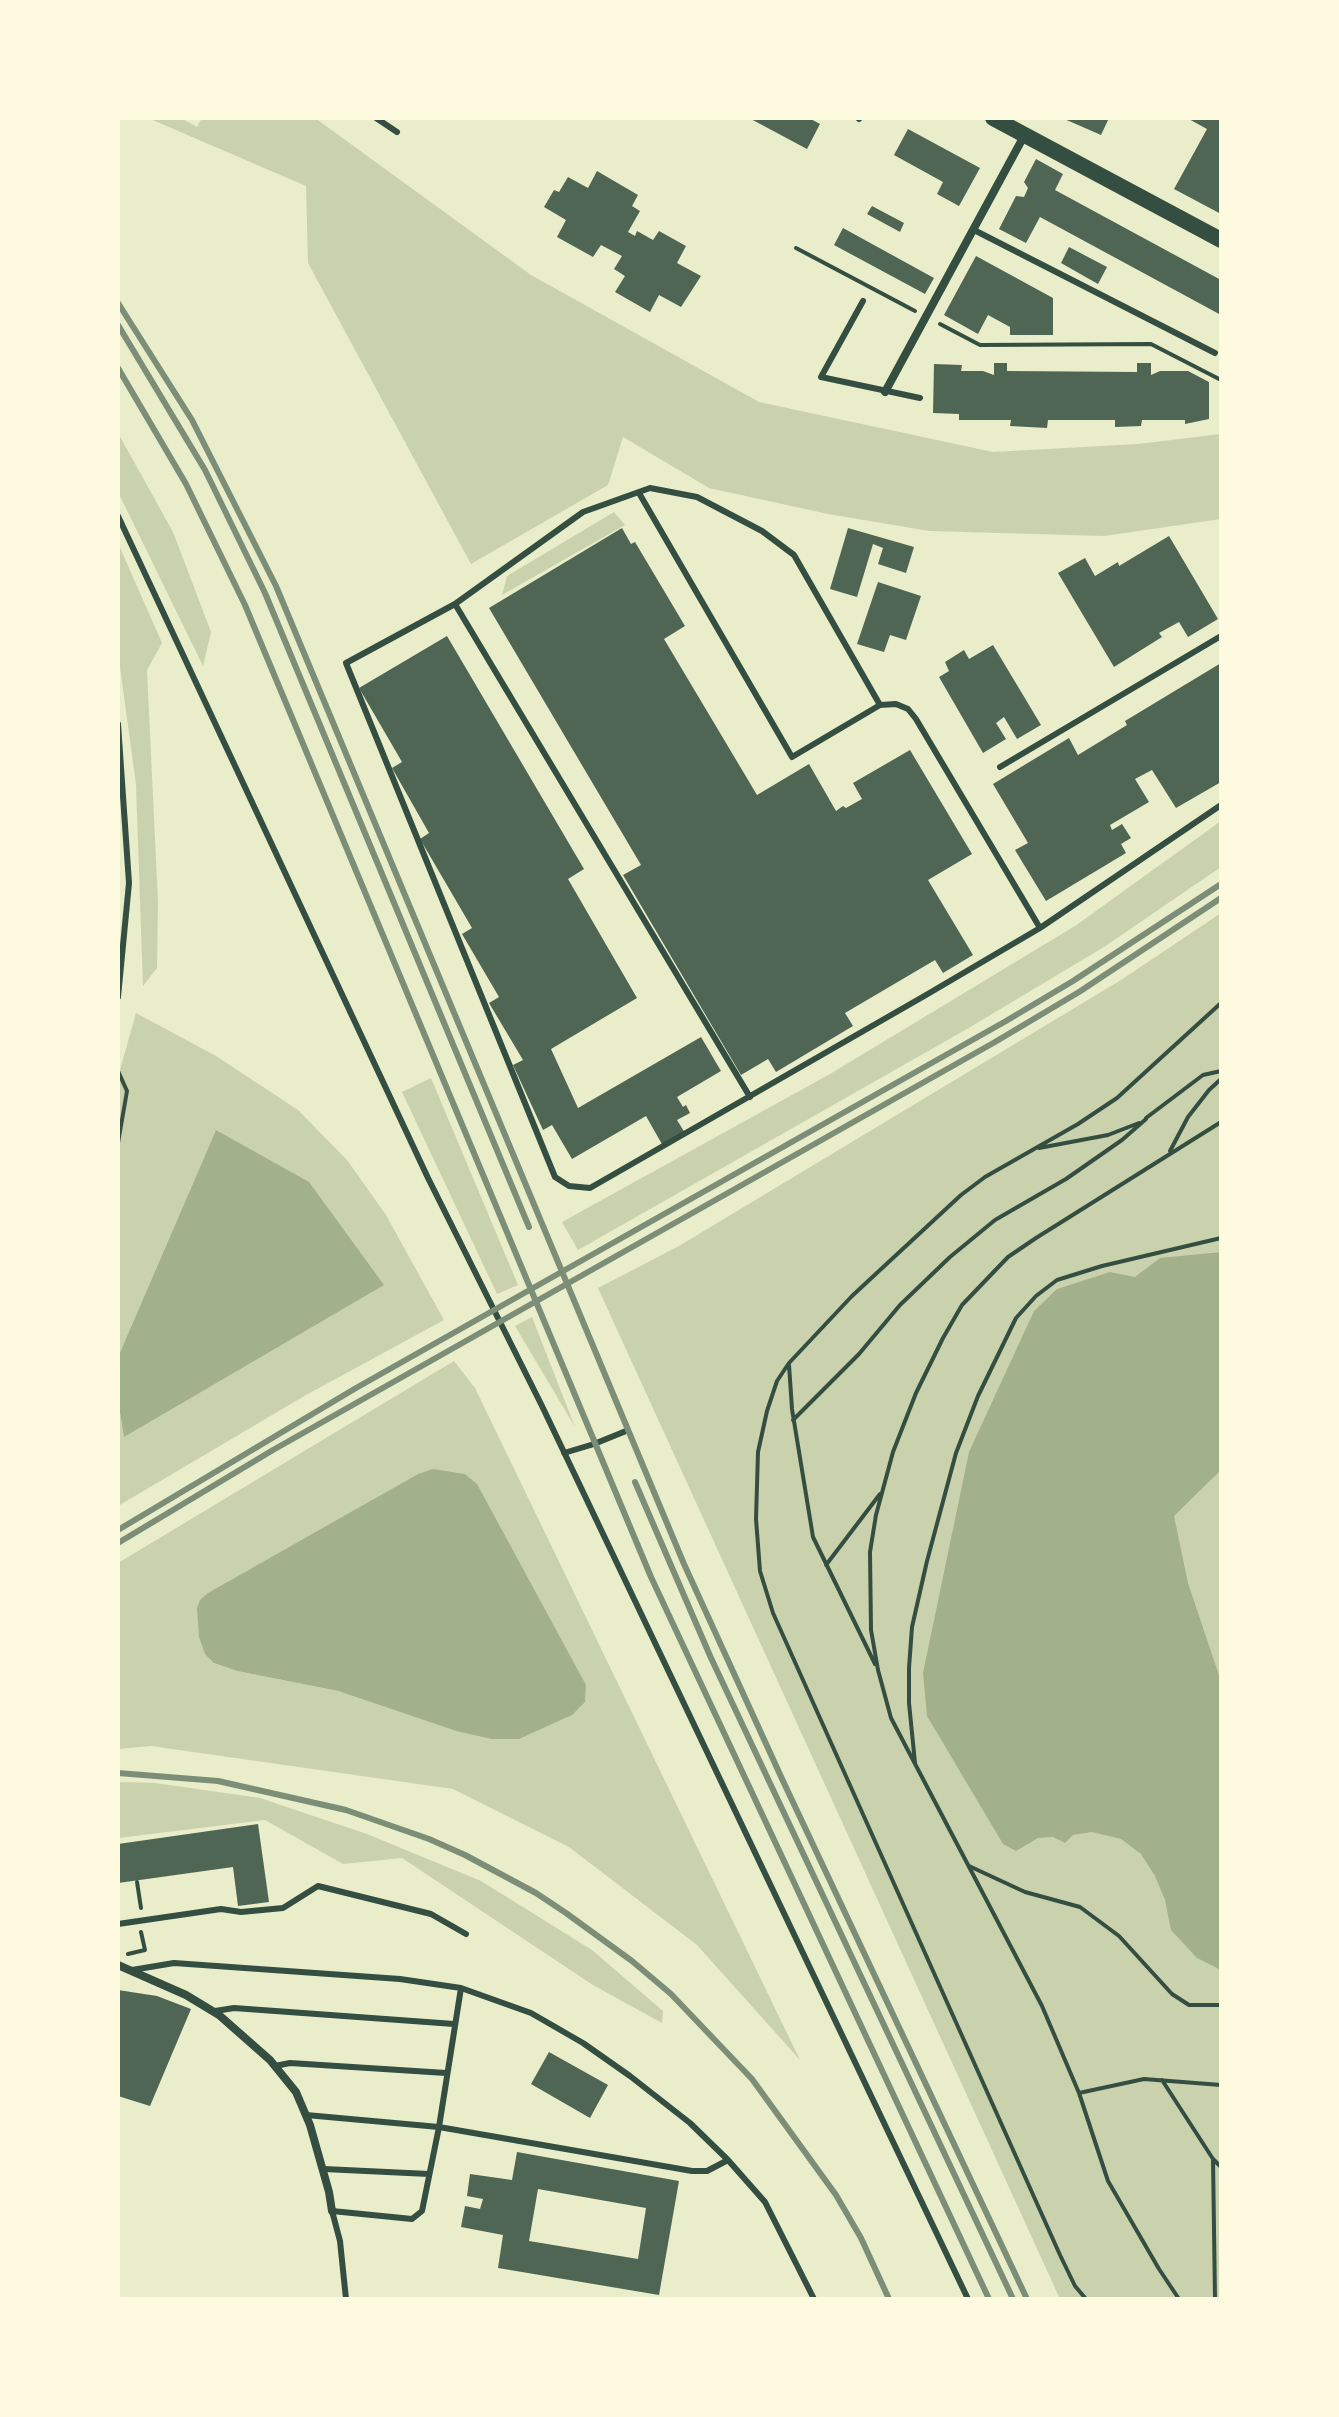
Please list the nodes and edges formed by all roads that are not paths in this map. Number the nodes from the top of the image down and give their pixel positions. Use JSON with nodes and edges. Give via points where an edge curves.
{"nodes":[{"id":1,"x":376,"y":118,"type":"edge"},
{"id":2,"x":993,"y":118,"type":"edge"},
{"id":3,"x":397,"y":132,"type":"dead end"},
{"id":4,"x":1024,"y":136,"type":"junction"},
{"id":5,"x":974,"y":230,"type":"junction"},
{"id":6,"x":1221,"y":240,"type":"edge"},
{"id":7,"x":863,"y":301,"type":"dead end"},
{"id":8,"x":1215,"y":353,"type":"dead end"},
{"id":9,"x":885,"y":392,"type":"junction"},
{"id":10,"x":920,"y":398,"type":"dead end"},
{"id":11,"x":639,"y":493,"type":"junction"},
{"id":12,"x":118,"y":516,"type":"edge"},
{"id":13,"x":455,"y":604,"type":"junction"},
{"id":14,"x":1221,"y":636,"type":"edge"},
{"id":15,"x":880,"y":705,"type":"junction"},
{"id":16,"x":118,"y":724,"type":"edge"},
{"id":17,"x":1000,"y":767,"type":"dead end"},
{"id":18,"x":1221,"y":805,"type":"edge"},
{"id":19,"x":1040,"y":928,"type":"junction"},
{"id":20,"x":118,"y":997,"type":"edge"},
{"id":21,"x":750,"y":1097,"type":"junction"},
{"id":22,"x":626,"y":1431,"type":"dead end"},
{"id":23,"x":564,"y":1453,"type":"junction"},
{"id":24,"x":118,"y":1924,"type":"edge"},
{"id":25,"x":466,"y":1934,"type":"dead end"},
{"id":26,"x":118,"y":1965,"type":"edge"},
{"id":27,"x":134,"y":1970,"type":"junction"},
{"id":28,"x":461,"y":1988,"type":"junction"},
{"id":29,"x":213,"y":2011,"type":"junction"},
{"id":30,"x":454,"y":2024,"type":"junction"},
{"id":31,"x":275,"y":2066,"type":"junction"},
{"id":32,"x":446,"y":2073,"type":"junction"},
{"id":33,"x":306,"y":2115,"type":"junction"},
{"id":34,"x":439,"y":2127,"type":"junction"},
{"id":35,"x":728,"y":2160,"type":"junction"},
{"id":36,"x":324,"y":2169,"type":"junction"},
{"id":37,"x":429,"y":2174,"type":"junction"},
{"id":38,"x":332,"y":2211,"type":"junction"},
{"id":39,"x":346,"y":2299,"type":"edge"},
{"id":40,"x":814,"y":2299,"type":"edge"},
{"id":41,"x":968,"y":2299,"type":"edge"}],
"edges":[{"from":1,"to":3,"type":"lane"},
{"from":2,"to":4,"type":"main road"},
{"from":4,"to":5,"type":"street"},
{"from":4,"to":6,"type":"main road"},
{"from":5,"to":8,"type":"lane"},
{"from":5,"to":9,"type":"street"},
{"from":7,"to":9,"type":"lane","via":[[821,377]]},
{"from":9,"to":10,"type":"lane"},
{"from":11,"to":13,"type":"lane","via":[[583,512]]},
{"from":11,"to":15,"type":"lane","via":[[650,488],[697,497],[762,531],[794,555]]},
{"from":11,"to":15,"type":"lane","via":[[792,757]]},
{"from":12,"to":23,"type":"lane","via":[[428,1178]]},
{"from":13,"to":21,"type":"lane"},
{"from":13,"to":21,"type":"lane","via":[[346,663],[555,1177],[569,1186],[590,1188]]},
{"from":14,"to":17,"type":"lane"},
{"from":15,"to":19,"type":"lane","via":[[896,704],[916,719]]},
{"from":16,"to":20,"type":"lane","via":[[129,883]]},
{"from":18,"to":19,"type":"lane"},
{"from":19,"to":21,"type":"lane"},
{"from":22,"to":23,"type":"lane"},
{"from":23,"to":41,"type":"lane"},
{"from":24,"to":25,"type":"lane","via":[[221,1909],[283,1908],[318,1886],[431,1914]]},
{"from":26,"to":27,"type":"street"},
{"from":27,"to":28,"type":"lane","via":[[174,1963],[266,1968]]},
{"from":27,"to":29,"type":"street"},
{"from":28,"to":30,"type":"lane"},
{"from":28,"to":35,"type":"lane","via":[[531,2013],[583,2043],[690,2123]]},
{"from":29,"to":30,"type":"lane","via":[[234,2008]]},
{"from":29,"to":31,"type":"street"},
{"from":30,"to":32,"type":"lane"},
{"from":31,"to":32,"type":"lane"},
{"from":31,"to":33,"type":"street"},
{"from":32,"to":34,"type":"lane"},
{"from":33,"to":34,"type":"lane"},
{"from":33,"to":36,"type":"street"},
{"from":34,"to":35,"type":"lane","via":[[692,2171],[707,2171]]},
{"from":34,"to":37,"type":"lane"},
{"from":35,"to":40,"type":"lane","via":[[765,2202]]},
{"from":36,"to":37,"type":"lane"},
{"from":36,"to":38,"type":"street"},
{"from":37,"to":38,"type":"lane","via":[[422,2211],[412,2219]]},
{"from":38,"to":39,"type":"lane"}]}
